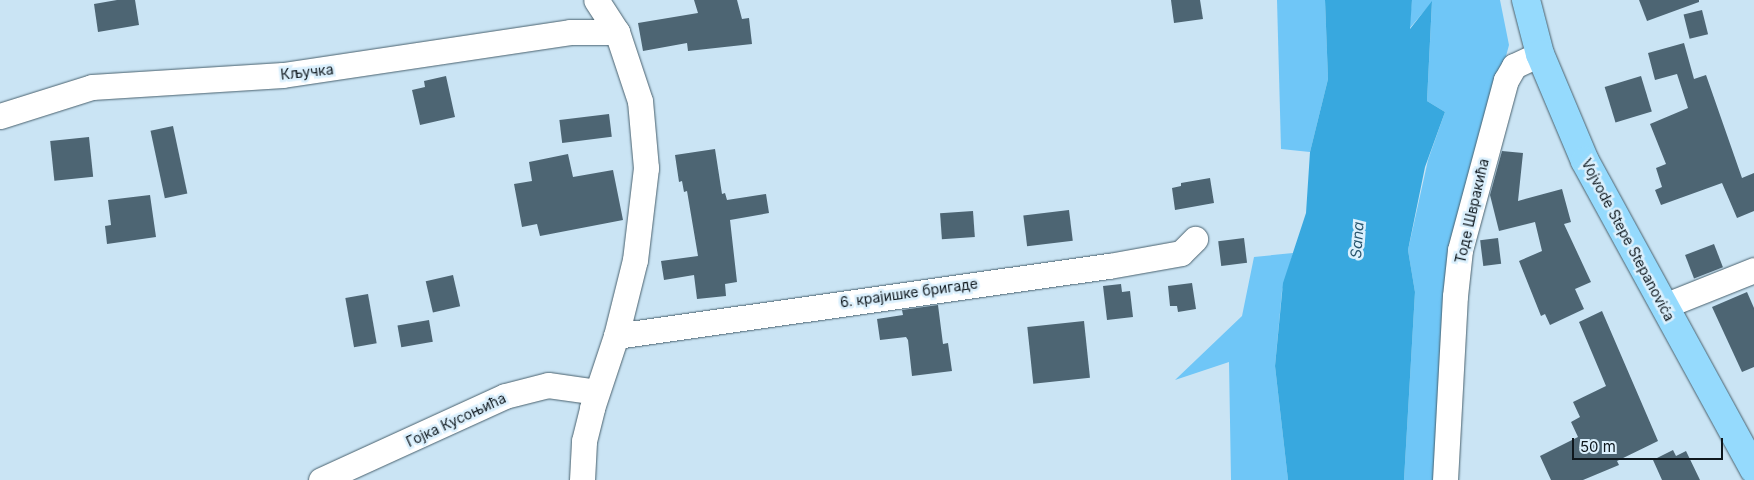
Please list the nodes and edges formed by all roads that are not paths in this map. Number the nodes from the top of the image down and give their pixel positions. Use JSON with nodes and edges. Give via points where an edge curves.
{"nodes":[{"id":1,"x":596,"y":0,"type":"edge"},
{"id":2,"x":1526,"y":0,"type":"edge"},
{"id":3,"x":617,"y":32,"type":"junction"},
{"id":4,"x":1540,"y":54,"type":"junction"},
{"id":5,"x":0,"y":116,"type":"edge"},
{"id":6,"x":1195,"y":239,"type":"dead end"},
{"id":7,"x":1754,"y":270,"type":"edge"},
{"id":8,"x":1664,"y":306,"type":"junction"},
{"id":9,"x":616,"y":336,"type":"junction"},
{"id":10,"x":597,"y":392,"type":"junction"},
{"id":11,"x":1754,"y":470,"type":"edge"},
{"id":12,"x":321,"y":480,"type":"edge"},
{"id":13,"x":582,"y":480,"type":"edge"},
{"id":14,"x":1445,"y":480,"type":"edge"}],
"edges":[{"from":1,"to":3,"type":"street"},
{"from":2,"to":4,"type":"main road","name":"Vojvode Stepe Stepanovića"},
{"from":3,"to":5,"type":"street","name":"Кључка","via":[[570,32],[283,75],[92,87]]},
{"from":3,"to":9,"type":"street","via":[[640,101],[646,168],[635,260]]},
{"from":4,"to":8,"type":"main road","name":"Vojvode Stepe Stepanovića","via":[[1585,161]]},
{"from":4,"to":14,"type":"street","name":"Тоде Швракића","via":[[1514,66],[1506,80],[1460,250]]},
{"from":6,"to":9,"type":"street","name":"6. крајишке бригаде","via":[[1181,253],[1109,266]]},
{"from":7,"to":8,"type":"street"},
{"from":8,"to":11,"type":"main road","name":"Vojvode Stepe Stepanovića"},
{"from":9,"to":10,"type":"street"},
{"from":10,"to":12,"type":"street","name":"Гојка Кусоњића","via":[[548,385],[505,396]]},
{"from":10,"to":13,"type":"street","via":[[584,442]]}]}
